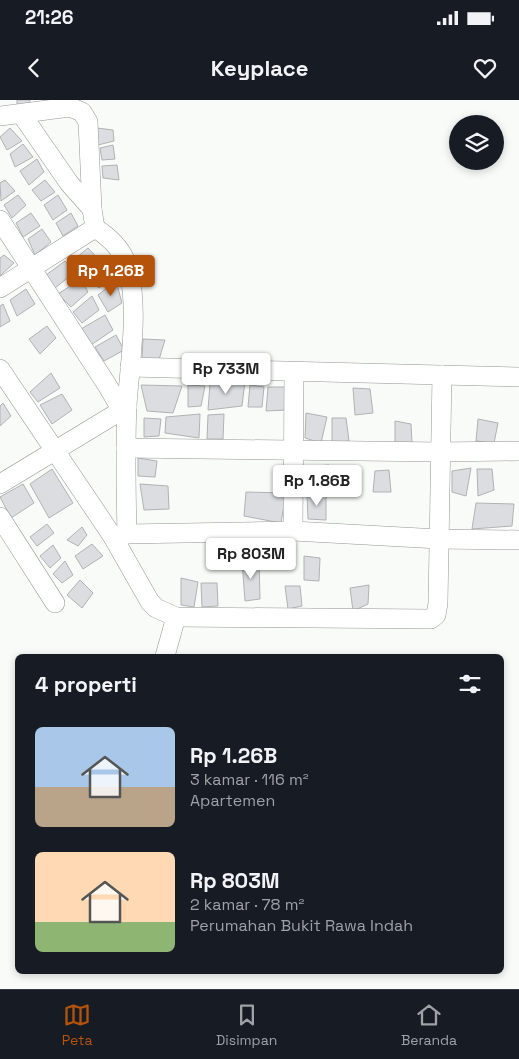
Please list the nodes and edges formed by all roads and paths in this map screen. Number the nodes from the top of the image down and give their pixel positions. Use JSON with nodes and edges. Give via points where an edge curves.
{"nodes":[{"id":1,"x":22,"y":115,"type":"junction"},
{"id":2,"x":0,"y":116,"type":"edge"},
{"id":3,"x":92,"y":209,"type":"junction"},
{"id":4,"x":0,"y":220,"type":"edge"},
{"id":5,"x":95,"y":228,"type":"junction"},
{"id":6,"x":32,"y":269,"type":"junction"},
{"id":7,"x":0,"y":288,"type":"edge"},
{"id":8,"x":130,"y":367,"type":"junction"},
{"id":9,"x":0,"y":369,"type":"edge"},
{"id":10,"x":294,"y":372,"type":"junction"},
{"id":11,"x":442,"y":375,"type":"junction"},
{"id":12,"x":519,"y":377,"type":"edge"},
{"id":13,"x":124,"y":408,"type":"junction"},
{"id":14,"x":126,"y":448,"type":"junction"},
{"id":15,"x":294,"y":449,"type":"junction"},
{"id":16,"x":53,"y":450,"type":"junction"},
{"id":17,"x":519,"y":451,"type":"edge"},
{"id":18,"x":441,"y":452,"type":"junction"},
{"id":19,"x":0,"y":484,"type":"edge"},
{"id":20,"x":0,"y":517,"type":"edge"},
{"id":21,"x":293,"y":531,"type":"junction"},
{"id":22,"x":120,"y":535,"type":"junction"},
{"id":23,"x":439,"y":539,"type":"junction"},
{"id":24,"x":519,"y":540,"type":"edge"},
{"id":25,"x":55,"y":603,"type":"dead end"},
{"id":26,"x":176,"y":617,"type":"junction"},
{"id":27,"x":166,"y":654,"type":"edge"}],
"edges":[{"from":1,"to":2,"type":"street"},
{"from":1,"to":3,"type":"street","via":[[69,183]]},
{"from":1,"to":3,"type":"street","via":[[70,107],[82,112],[88,122]]},
{"from":3,"to":5,"type":"street"},
{"from":4,"to":6,"type":"street"},
{"from":5,"to":6,"type":"street"},
{"from":5,"to":8,"type":"street","via":[[118,247],[128,269],[133,312]]},
{"from":6,"to":7,"type":"street"},
{"from":6,"to":13,"type":"street"},
{"from":8,"to":10,"type":"street"},
{"from":8,"to":13,"type":"street"},
{"from":9,"to":16,"type":"street"},
{"from":10,"to":11,"type":"street"},
{"from":10,"to":15,"type":"street"},
{"from":11,"to":12,"type":"street"},
{"from":11,"to":18,"type":"street"},
{"from":13,"to":14,"type":"street"},
{"from":13,"to":16,"type":"street"},
{"from":14,"to":15,"type":"street"},
{"from":14,"to":22,"type":"street"},
{"from":15,"to":18,"type":"street"},
{"from":15,"to":21,"type":"street"},
{"from":16,"to":19,"type":"street"},
{"from":16,"to":22,"type":"street"},
{"from":17,"to":18,"type":"street"},
{"from":18,"to":23,"type":"street"},
{"from":20,"to":25,"type":"street"},
{"from":21,"to":22,"type":"street"},
{"from":21,"to":23,"type":"street"},
{"from":22,"to":26,"type":"street","via":[[150,602]]},
{"from":23,"to":24,"type":"street"},
{"from":23,"to":26,"type":"street","via":[[438,603],[431,620]]},
{"from":26,"to":27,"type":"street"}]}
